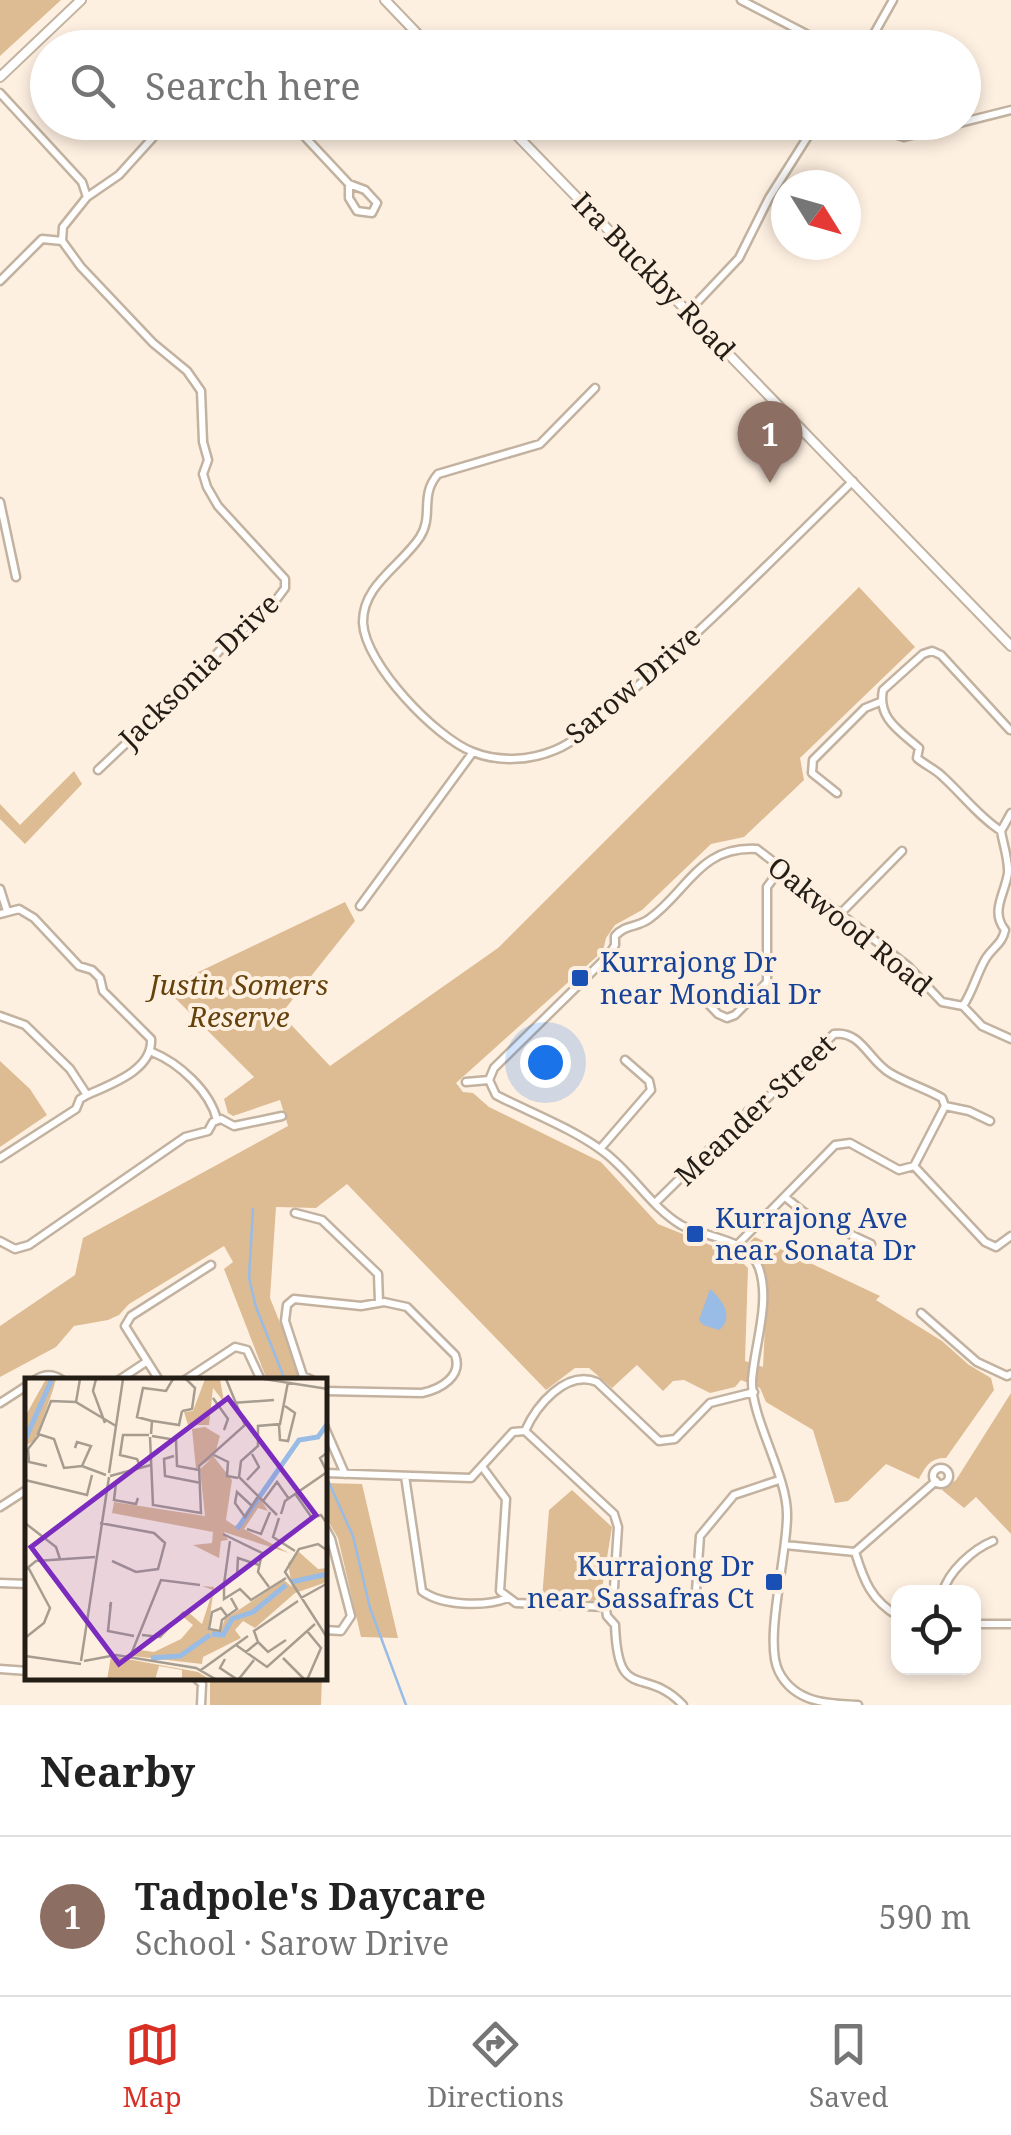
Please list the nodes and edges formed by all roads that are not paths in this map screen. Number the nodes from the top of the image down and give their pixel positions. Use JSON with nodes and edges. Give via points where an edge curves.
{"nodes":[{"id":1,"x":81,"y":0,"type":"edge"},
{"id":2,"x":385,"y":0,"type":"edge"},
{"id":3,"x":740,"y":0,"type":"edge"},
{"id":4,"x":893,"y":0,"type":"edge"},
{"id":5,"x":49,"y":30,"type":"edge"},
{"id":6,"x":414,"y":30,"type":"edge"},
{"id":7,"x":798,"y":30,"type":"edge"},
{"id":8,"x":876,"y":30,"type":"edge"},
{"id":9,"x":30,"y":48,"type":"edge"},
{"id":10,"x":0,"y":76,"type":"edge"},
{"id":11,"x":0,"y":92,"type":"edge"},
{"id":12,"x":1011,"y":110,"type":"edge"},
{"id":13,"x":981,"y":118,"type":"edge"},
{"id":14,"x":30,"y":125,"type":"edge"},
{"id":15,"x":44,"y":140,"type":"edge"},
{"id":16,"x":151,"y":140,"type":"edge"},
{"id":17,"x":309,"y":140,"type":"edge"},
{"id":18,"x":521,"y":140,"type":"edge"},
{"id":19,"x":806,"y":140,"type":"edge"},
{"id":20,"x":349,"y":184,"type":"junction"},
{"id":21,"x":87,"y":197,"type":"junction"},
{"id":22,"x":62,"y":240,"type":"junction"},
{"id":23,"x":0,"y":281,"type":"edge"},
{"id":24,"x":688,"y":312,"type":"junction"},
{"id":25,"x":595,"y":388,"type":"dead end"},
{"id":26,"x":853,"y":481,"type":"junction"},
{"id":27,"x":0,"y":502,"type":"edge"},
{"id":28,"x":16,"y":577,"type":"dead end"},
{"id":29,"x":1011,"y":646,"type":"edge"},
{"id":30,"x":880,"y":702,"type":"junction"},
{"id":31,"x":1010,"y":730,"type":"edge"},
{"id":32,"x":473,"y":752,"type":"junction"},
{"id":33,"x":98,"y":770,"type":"dead end"},
{"id":34,"x":837,"y":793,"type":"dead end"},
{"id":35,"x":1011,"y":813,"type":"edge"},
{"id":36,"x":1001,"y":831,"type":"junction"},
{"id":37,"x":902,"y":850,"type":"dead end"},
{"id":38,"x":781,"y":868,"type":"junction"},
{"id":39,"x":0,"y":889,"type":"edge"},
{"id":40,"x":360,"y":906,"type":"dead end"},
{"id":41,"x":3,"y":913,"type":"edge"},
{"id":42,"x":840,"y":914,"type":"junction"},
{"id":43,"x":1007,"y":937,"type":"edge"},
{"id":44,"x":697,"y":992,"type":"dead end"},
{"id":45,"x":963,"y":1006,"type":"junction"},
{"id":46,"x":0,"y":1016,"type":"edge"},
{"id":47,"x":1011,"y":1039,"type":"edge"},
{"id":48,"x":152,"y":1052,"type":"junction"},
{"id":49,"x":624,"y":1060,"type":"dead end"},
{"id":50,"x":489,"y":1080,"type":"junction"},
{"id":51,"x":466,"y":1082,"type":"dead end"},
{"id":52,"x":87,"y":1096,"type":"junction"},
{"id":53,"x":945,"y":1106,"type":"junction"},
{"id":54,"x":282,"y":1116,"type":"dead end"},
{"id":55,"x":217,"y":1121,"type":"junction"},
{"id":56,"x":990,"y":1121,"type":"dead end"},
{"id":57,"x":600,"y":1149,"type":"junction"},
{"id":58,"x":0,"y":1158,"type":"edge"},
{"id":59,"x":914,"y":1166,"type":"junction"},
{"id":60,"x":785,"y":1196,"type":"junction"},
{"id":61,"x":655,"y":1203,"type":"junction"},
{"id":62,"x":295,"y":1214,"type":"dead end"},
{"id":63,"x":1011,"y":1236,"type":"edge"},
{"id":64,"x":0,"y":1241,"type":"edge"},
{"id":65,"x":871,"y":1244,"type":"dead end"},
{"id":66,"x":737,"y":1246,"type":"junction"},
{"id":67,"x":211,"y":1265,"type":"dead end"},
{"id":68,"x":379,"y":1302,"type":"junction"},
{"id":69,"x":921,"y":1314,"type":"dead end"},
{"id":70,"x":146,"y":1362,"type":"junction"},
{"id":71,"x":1011,"y":1374,"type":"edge"},
{"id":72,"x":122,"y":1378,"type":"edge"},
{"id":73,"x":158,"y":1378,"type":"edge"},
{"id":74,"x":188,"y":1378,"type":"edge"},
{"id":75,"x":260,"y":1378,"type":"edge"},
{"id":76,"x":308,"y":1378,"type":"edge"},
{"id":77,"x":25,"y":1387,"type":"edge"},
{"id":78,"x":328,"y":1390,"type":"edge"},
{"id":79,"x":754,"y":1392,"type":"junction"},
{"id":80,"x":0,"y":1403,"type":"edge"},
{"id":81,"x":525,"y":1431,"type":"junction"},
{"id":82,"x":328,"y":1435,"type":"edge"},
{"id":83,"x":483,"y":1468,"type":"junction"},
{"id":84,"x":328,"y":1473,"type":"edge"},
{"id":85,"x":346,"y":1474,"type":"junction"},
{"id":86,"x":405,"y":1476,"type":"junction"},
{"id":87,"x":779,"y":1480,"type":"junction"},
{"id":88,"x":936,"y":1482,"type":"dead end"},
{"id":89,"x":25,"y":1491,"type":"edge"},
{"id":90,"x":0,"y":1506,"type":"edge"},
{"id":91,"x":993,"y":1541,"type":"dead end"},
{"id":92,"x":786,"y":1545,"type":"junction"},
{"id":93,"x":329,"y":1549,"type":"edge"},
{"id":94,"x":855,"y":1552,"type":"junction"},
{"id":95,"x":0,"y":1583,"type":"edge"},
{"id":96,"x":25,"y":1584,"type":"edge"},
{"id":97,"x":945,"y":1585,"type":"edge"},
{"id":98,"x":509,"y":1597,"type":"junction"},
{"id":99,"x":695,"y":1605,"type":"dead end"},
{"id":100,"x":606,"y":1607,"type":"junction"},
{"id":101,"x":891,"y":1611,"type":"edge"},
{"id":102,"x":981,"y":1624,"type":"edge"},
{"id":103,"x":1011,"y":1624,"type":"edge"},
{"id":104,"x":328,"y":1630,"type":"edge"},
{"id":105,"x":0,"y":1669,"type":"edge"},
{"id":106,"x":25,"y":1671,"type":"edge"},
{"id":107,"x":198,"y":1680,"type":"edge"},
{"id":108,"x":201,"y":1705,"type":"edge"},
{"id":109,"x":683,"y":1705,"type":"edge"},
{"id":110,"x":858,"y":1705,"type":"edge"}],
"edges":[{"from":1,"to":5,"type":"street"},
{"from":2,"to":6,"type":"street"},
{"from":3,"to":7,"type":"street"},
{"from":4,"to":8,"type":"street"},
{"from":9,"to":10,"type":"street"},
{"from":11,"to":14,"type":"street"},
{"from":12,"to":13,"type":"street"},
{"from":15,"to":21,"type":"street","via":[[82,182]]},
{"from":16,"to":21,"type":"street","via":[[120,176]]},
{"from":17,"to":20,"type":"street"},
{"from":18,"to":24,"type":"street","name":"Ira Buckby Road"},
{"from":19,"to":24,"type":"street","via":[[739,258]]},
{"from":20,"to":20,"type":"street","via":[[377,202],[372,213],[357,211]]},
{"from":21,"to":22,"type":"street","via":[[62,227]]},
{"from":22,"to":23,"type":"street","via":[[42,240]]},
{"from":22,"to":33,"type":"street","name":"Jacksonia Drive","via":[[201,390],[208,487],[284,579],[273,604]]},
{"from":24,"to":26,"type":"street","name":"Ira Buckby Road"},
{"from":25,"to":32,"type":"street","name":"Sarow Drive","via":[[540,444],[438,474],[429,485],[422,535],[370,593],[364,609],[364,636],[382,670],[440,730]]},
{"from":26,"to":29,"type":"street","name":"Ira Buckby Road"},
{"from":26,"to":32,"type":"street","name":"Sarow Drive","via":[[666,663],[576,738],[525,758]]},
{"from":27,"to":28,"type":"street"},
{"from":30,"to":31,"type":"street","via":[[883,690],[932,652]]},
{"from":30,"to":34,"type":"street","via":[[864,708],[813,760],[812,773]]},
{"from":30,"to":36,"type":"street","via":[[887,719],[919,748],[917,758]]},
{"from":32,"to":40,"type":"street"},
{"from":35,"to":36,"type":"street"},
{"from":36,"to":43,"type":"street","via":[[1009,870],[998,909]]},
{"from":37,"to":42,"type":"street"},
{"from":38,"to":42,"type":"street","name":"Oakwood Road"},
{"from":38,"to":44,"type":"street","via":[[767,887],[767,982],[727,1018]]},
{"from":38,"to":50,"type":"street","name":"Oakwood Road","via":[[757,850],[717,854],[648,920],[624,926],[609,955]]},
{"from":39,"to":41,"type":"street"},
{"from":41,"to":48,"type":"street","via":[[19,909],[34,918],[79,966],[92,970],[151,1038]]},
{"from":42,"to":45,"type":"street","name":"Oakwood Road","via":[[908,966],[942,1002]]},
{"from":43,"to":45,"type":"street","via":[[984,962]]},
{"from":45,"to":47,"type":"street","name":"Oakwood Road","via":[[982,1026]]},
{"from":46,"to":52,"type":"street","via":[[25,1025]]},
{"from":48,"to":52,"type":"street"},
{"from":48,"to":55,"type":"street","via":[[172,1060],[213,1104]]},
{"from":49,"to":57,"type":"street","via":[[651,1090]]},
{"from":50,"to":51,"type":"street"},
{"from":50,"to":57,"type":"street","via":[[496,1095]]},
{"from":52,"to":58,"type":"street","via":[[76,1110]]},
{"from":53,"to":56,"type":"street","name":"Meander Street"},
{"from":53,"to":59,"type":"street"},
{"from":53,"to":61,"type":"street","name":"Meander Street","via":[[926,1088],[890,1073],[853,1036],[834,1034]]},
{"from":54,"to":55,"type":"street","via":[[234,1126]]},
{"from":55,"to":64,"type":"street","via":[[200,1135],[185,1136],[29,1245],[15,1249]]},
{"from":57,"to":61,"type":"street"},
{"from":59,"to":60,"type":"street","via":[[899,1170],[850,1142],[835,1145]]},
{"from":59,"to":63,"type":"street","via":[[985,1242],[996,1247]]},
{"from":60,"to":65,"type":"street","via":[[805,1213]]},
{"from":60,"to":66,"type":"street"},
{"from":61,"to":66,"type":"street","via":[[682,1225]]},
{"from":62,"to":68,"type":"street","via":[[322,1220],[378,1274]]},
{"from":66,"to":79,"type":"street","via":[[759,1265]]},
{"from":67,"to":70,"type":"street","via":[[131,1316],[125,1326]]},
{"from":68,"to":76,"type":"street","via":[[287,1305],[285,1322]]},
{"from":68,"to":78,"type":"street","via":[[407,1307],[456,1354],[456,1372],[438,1389],[422,1392]]},
{"from":69,"to":71,"type":"street","via":[[977,1362]]},
{"from":70,"to":72,"type":"street"},
{"from":70,"to":73,"type":"street"},
{"from":74,"to":75,"type":"street","via":[[235,1347],[247,1350]]},
{"from":77,"to":80,"type":"street"},
{"from":79,"to":81,"type":"street","via":[[710,1403],[675,1438],[659,1441],[585,1377],[568,1380],[532,1414]]},
{"from":79,"to":87,"type":"street"},
{"from":81,"to":83,"type":"street","via":[[513,1432]]},
{"from":81,"to":100,"type":"street","via":[[614,1514],[614,1588],[604,1598]]},
{"from":82,"to":85,"type":"street"},
{"from":83,"to":86,"type":"street","via":[[471,1478]]},
{"from":83,"to":98,"type":"street","via":[[506,1499],[500,1590]]},
{"from":84,"to":85,"type":"street"},
{"from":85,"to":86,"type":"street"},
{"from":86,"to":98,"type":"street","via":[[422,1591],[434,1600],[495,1603]]},
{"from":87,"to":92,"type":"street"},
{"from":87,"to":99,"type":"street","via":[[734,1496],[700,1536]]},
{"from":88,"to":94,"type":"street"},
{"from":89,"to":90,"type":"street"},
{"from":91,"to":97,"type":"street"},
{"from":92,"to":94,"type":"street"},
{"from":92,"to":110,"type":"street","via":[[772,1644],[778,1670],[806,1699]]},
{"from":93,"to":104,"type":"street","via":[[350,1616],[341,1631]]},
{"from":94,"to":101,"type":"street","via":[[864,1583]]},
{"from":95,"to":96,"type":"street"},
{"from":98,"to":100,"type":"street","via":[[516,1603]]},
{"from":100,"to":109,"type":"street","via":[[622,1671],[643,1686],[669,1690]]},
{"from":102,"to":103,"type":"street"},
{"from":105,"to":106,"type":"street"},
{"from":107,"to":108,"type":"street"}]}
